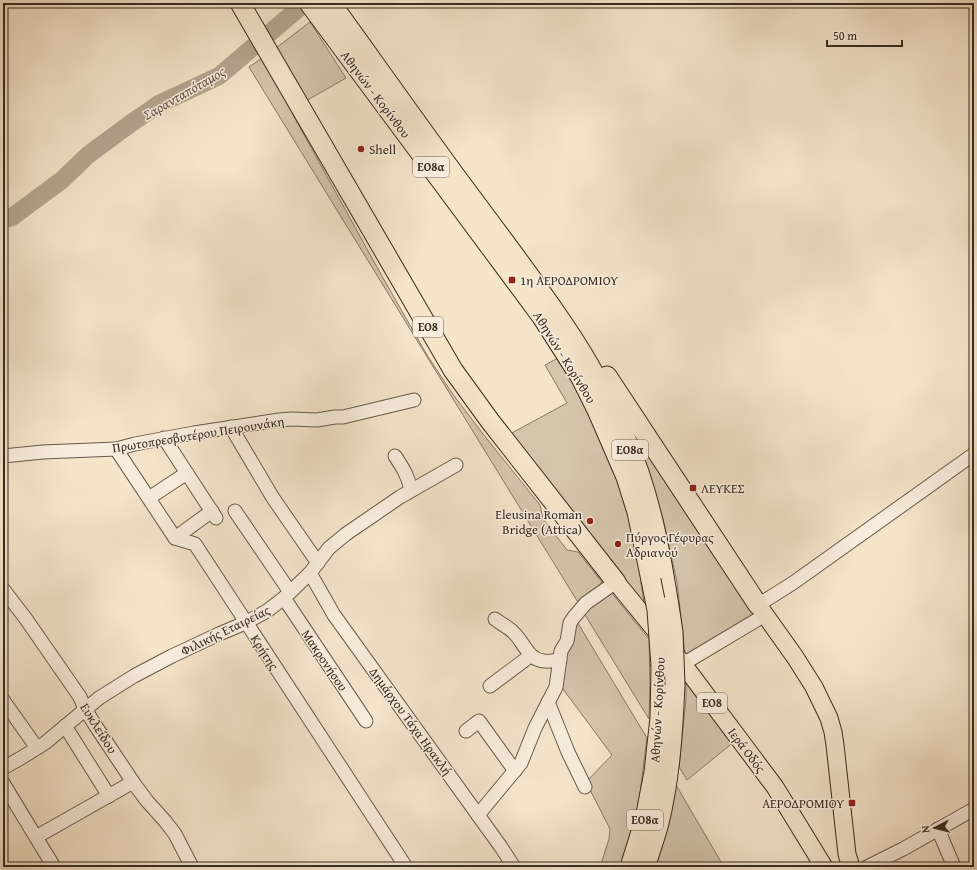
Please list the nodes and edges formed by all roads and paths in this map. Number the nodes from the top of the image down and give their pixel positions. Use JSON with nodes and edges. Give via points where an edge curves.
{"nodes":[{"id":1,"x":240,"y":3,"type":"edge"},
{"id":2,"x":323,"y":7,"type":"edge"},
{"id":3,"x":553,"y":308,"type":"junction"},
{"id":4,"x":414,"y":400,"type":"dead end"},
{"id":5,"x":231,"y":427,"type":"junction"},
{"id":6,"x":164,"y":438,"type":"junction"},
{"id":7,"x":116,"y":449,"type":"junction"},
{"id":8,"x":974,"y":454,"type":"edge"},
{"id":9,"x":3,"y":456,"type":"edge"},
{"id":10,"x":394,"y":456,"type":"dead end"},
{"id":11,"x":456,"y":465,"type":"dead end"},
{"id":12,"x":187,"y":473,"type":"junction"},
{"id":13,"x":411,"y":490,"type":"junction"},
{"id":14,"x":149,"y":498,"type":"junction"},
{"id":15,"x":235,"y":511,"type":"dead end"},
{"id":16,"x":175,"y":538,"type":"junction"},
{"id":17,"x":314,"y":568,"type":"junction"},
{"id":18,"x":616,"y":582,"type":"junction"},
{"id":19,"x":3,"y":589,"type":"edge"},
{"id":20,"x":287,"y":595,"type":"junction"},
{"id":21,"x":762,"y":610,"type":"junction"},
{"id":22,"x":495,"y":619,"type":"dead end"},
{"id":23,"x":245,"y":622,"type":"junction"},
{"id":24,"x":530,"y":656,"type":"junction"},
{"id":25,"x":560,"y":660,"type":"junction"},
{"id":26,"x":683,"y":664,"type":"junction"},
{"id":27,"x":490,"y":686,"type":"dead end"},
{"id":28,"x":3,"y":700,"type":"edge"},
{"id":29,"x":548,"y":702,"type":"junction"},
{"id":30,"x":85,"y":709,"type":"junction"},
{"id":31,"x":366,"y":721,"type":"dead end"},
{"id":32,"x":65,"y":726,"type":"junction"},
{"id":33,"x":466,"y":731,"type":"dead end"},
{"id":34,"x":37,"y":748,"type":"junction"},
{"id":35,"x":3,"y":768,"type":"edge"},
{"id":36,"x":515,"y":771,"type":"junction"},
{"id":37,"x":133,"y":782,"type":"junction"},
{"id":38,"x":3,"y":783,"type":"edge"},
{"id":39,"x":586,"y":787,"type":"dead end"},
{"id":40,"x":109,"y":796,"type":"junction"},
{"id":41,"x":974,"y":809,"type":"edge"},
{"id":42,"x":478,"y":815,"type":"junction"},
{"id":43,"x":938,"y":829,"type":"junction"},
{"id":44,"x":36,"y":837,"type":"junction"},
{"id":45,"x":849,"y":861,"type":"edge"},
{"id":46,"x":824,"y":866,"type":"edge"},
{"id":47,"x":54,"y":867,"type":"edge"},
{"id":48,"x":192,"y":867,"type":"edge"},
{"id":49,"x":406,"y":867,"type":"edge"},
{"id":50,"x":514,"y":867,"type":"edge"},
{"id":51,"x":630,"y":867,"type":"edge"},
{"id":52,"x":645,"y":867,"type":"edge"},
{"id":53,"x":867,"y":867,"type":"edge"},
{"id":54,"x":954,"y":867,"type":"edge"}],
"edges":[{"from":1,"to":18,"type":"highway","number":"ΕΟ8","via":[[453,370]]},
{"from":2,"to":3,"type":"highway","name":"Αθηνών - Κορίνθου","via":[[463,186]]},
{"from":2,"to":51,"type":"highway","name":"Αθηνών - Κορίνθου","number":"ΕΟ8α","bridge":true,"via":[[537,310],[581,378],[626,477],[637,512],[657,610],[661,666],[660,718],[654,772],[645,819]]},
{"from":3,"to":21,"type":"highway","via":[[591,351]]},
{"from":3,"to":52,"type":"highway","name":"Αθηνών - Κορίνθου","number":"ΕΟ8α","bridge":true,"via":[[592,370],[626,438],[651,509],[669,606],[675,684],[672,737],[659,823]]},
{"from":4,"to":5,"type":"street","name":"Πρωτοπρεσβυτέρου Πειρουνάκη","via":[[343,418],[292,418]]},
{"from":5,"to":6,"type":"street","name":"Πρωτοπρεσβυτέρου Πειρουνάκη"},
{"from":5,"to":17,"type":"street","name":"Δημάρχου Τάχα Ηρακλή"},
{"from":6,"to":7,"type":"street","name":"Πρωτοπρεσβυτέρου Πειρουνάκη"},
{"from":6,"to":12,"type":"street"},
{"from":7,"to":9,"type":"street","name":"Πρωτοπρεσβυτέρου Πειρουνάκη"},
{"from":7,"to":14,"type":"street"},
{"from":8,"to":21,"type":"street","via":[[793,583]]},
{"from":10,"to":13,"type":"street","via":[[404,470]]},
{"from":11,"to":13,"type":"street","name":"Φιλικής Εταιρείας"},
{"from":12,"to":14,"type":"street"},
{"from":12,"to":16,"type":"street","via":[[214,515]]},
{"from":13,"to":17,"type":"street","name":"Φιλικής Εταιρείας","via":[[346,534],[329,548]]},
{"from":14,"to":16,"type":"street"},
{"from":15,"to":20,"type":"street","name":"Μακρονήσου"},
{"from":16,"to":23,"type":"street","name":"Κρήτης","via":[[195,544]]},
{"from":17,"to":20,"type":"street","name":"Φιλικής Εταιρείας"},
{"from":17,"to":42,"type":"street","name":"Δημάρχου Τάχα Ηρακλή","via":[[334,615]]},
{"from":18,"to":25,"type":"street","via":[[586,604],[574,617]]},
{"from":18,"to":26,"type":"main road","name":"Ιερά Οδός","number":"ΕΟ8"},
{"from":19,"to":30,"type":"street","name":"Ευκλείδου","via":[[80,696]]},
{"from":20,"to":23,"type":"street","name":"Φιλικής Εταιρείας","via":[[267,611]]},
{"from":20,"to":31,"type":"street","name":"Μακρονήσου"},
{"from":21,"to":26,"type":"street"},
{"from":21,"to":45,"type":"main road","via":[[814,687],[828,718],[835,745]]},
{"from":22,"to":24,"type":"street","via":[[518,637]]},
{"from":23,"to":30,"type":"street","name":"Φιλικής Εταιρείας","via":[[134,676]]},
{"from":23,"to":49,"type":"street","name":"Κρήτης"},
{"from":24,"to":25,"type":"street","via":[[544,661]]},
{"from":24,"to":27,"type":"street"},
{"from":25,"to":29,"type":"street","via":[[556,687]]},
{"from":26,"to":46,"type":"main road","name":"Ιερά Οδός","number":"ΕΟ8","via":[[775,787]]},
{"from":28,"to":34,"type":"street"},
{"from":29,"to":36,"type":"street"},
{"from":29,"to":39,"type":"street","via":[[568,752]]},
{"from":30,"to":32,"type":"street","name":"Φιλικής Εταιρείας"},
{"from":30,"to":37,"type":"street","name":"Ευκλείδου"},
{"from":32,"to":34,"type":"street","name":"Φιλικής Εταιρείας"},
{"from":32,"to":40,"type":"street"},
{"from":33,"to":36,"type":"street","via":[[479,721]]},
{"from":34,"to":35,"type":"street","name":"Φιλικής Εταιρείας"},
{"from":36,"to":42,"type":"street"},
{"from":37,"to":40,"type":"street"},
{"from":37,"to":48,"type":"street","name":"Ευκλείδου","via":[[175,834]]},
{"from":38,"to":44,"type":"street"},
{"from":40,"to":44,"type":"street"},
{"from":41,"to":43,"type":"street"},
{"from":42,"to":50,"type":"street","name":"Δημάρχου Τάχα Ηρακλή"},
{"from":43,"to":53,"type":"street"},
{"from":43,"to":54,"type":"street"},
{"from":44,"to":47,"type":"street"},
{"from":45,"to":46,"type":"main road"}]}
